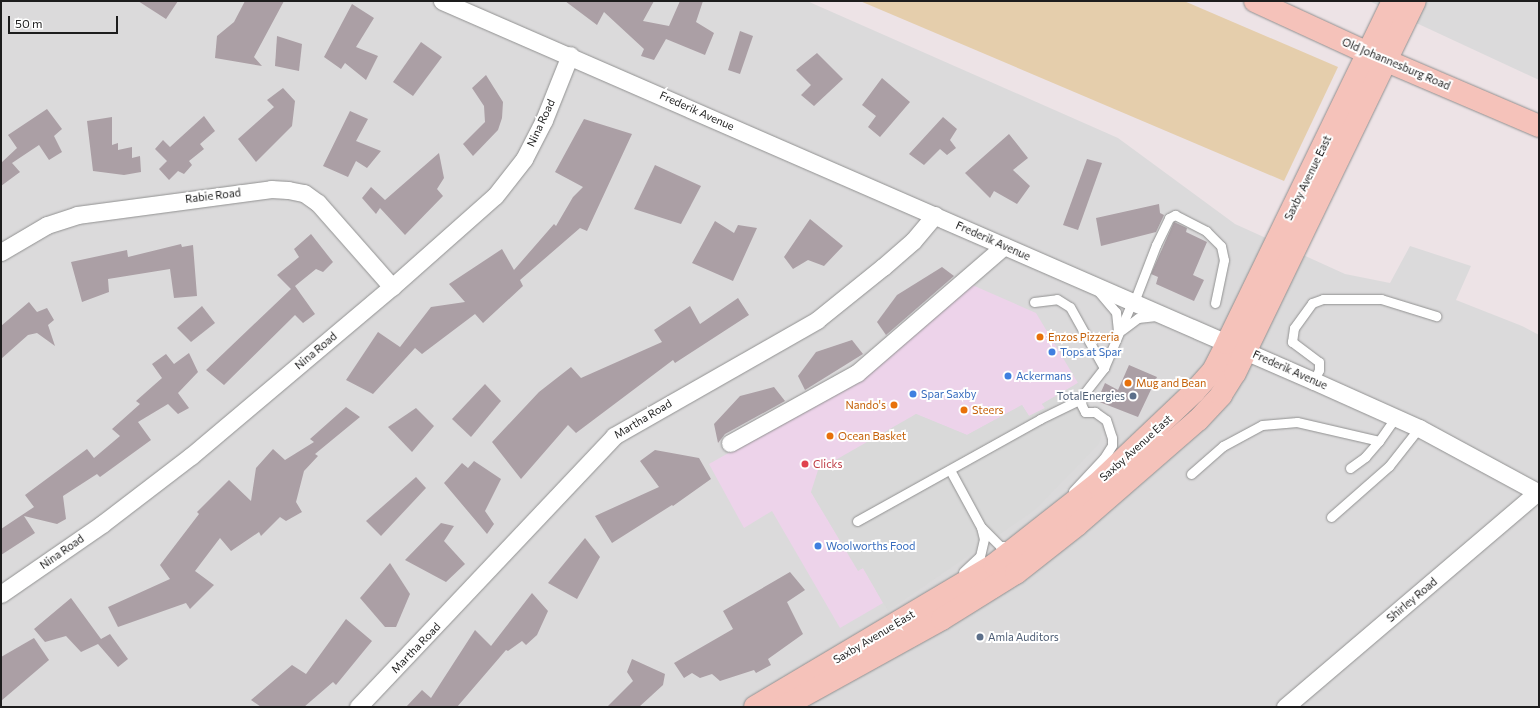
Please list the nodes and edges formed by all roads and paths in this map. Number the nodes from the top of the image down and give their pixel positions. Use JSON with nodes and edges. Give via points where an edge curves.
{"nodes":[{"id":1,"x":442,"y":1,"type":"edge"},
{"id":2,"x":1255,"y":1,"type":"edge"},
{"id":3,"x":1393,"y":1,"type":"edge"},
{"id":4,"x":1415,"y":1,"type":"edge"},
{"id":5,"x":570,"y":55,"type":"junction"},
{"id":6,"x":1377,"y":57,"type":"junction"},
{"id":7,"x":1539,"y":126,"type":"edge"},
{"id":8,"x":934,"y":215,"type":"junction"},
{"id":9,"x":1004,"y":246,"type":"junction"},
{"id":10,"x":1,"y":252,"type":"edge"},
{"id":11,"x":1085,"y":280,"type":"junction"},
{"id":12,"x":392,"y":287,"type":"junction"},
{"id":13,"x":1034,"y":302,"type":"dead end"},
{"id":14,"x":1133,"y":302,"type":"junction"},
{"id":15,"x":1215,"y":303,"type":"dead end"},
{"id":16,"x":1166,"y":315,"type":"junction"},
{"id":17,"x":1436,"y":316,"type":"dead end"},
{"id":18,"x":1118,"y":335,"type":"junction"},
{"id":19,"x":1237,"y":347,"type":"junction"},
{"id":20,"x":1104,"y":368,"type":"junction"},
{"id":21,"x":1314,"y":381,"type":"junction"},
{"id":22,"x":1079,"y":400,"type":"junction"},
{"id":23,"x":1396,"y":418,"type":"junction"},
{"id":24,"x":1418,"y":428,"type":"junction"},
{"id":25,"x":1379,"y":442,"type":"junction"},
{"id":26,"x":730,"y":443,"type":"dead end"},
{"id":27,"x":1350,"y":468,"type":"dead end"},
{"id":28,"x":950,"y":470,"type":"junction"},
{"id":29,"x":1190,"y":474,"type":"dead end"},
{"id":30,"x":1538,"y":492,"type":"edge"},
{"id":31,"x":1059,"y":515,"type":"junction"},
{"id":32,"x":1331,"y":517,"type":"dead end"},
{"id":33,"x":857,"y":521,"type":"dead end"},
{"id":34,"x":981,"y":527,"type":"junction"},
{"id":35,"x":1021,"y":545,"type":"junction"},
{"id":36,"x":1,"y":594,"type":"edge"},
{"id":37,"x":892,"y":626,"type":"junction"},
{"id":38,"x":358,"y":707,"type":"edge"},
{"id":39,"x":755,"y":707,"type":"edge"},
{"id":40,"x":783,"y":707,"type":"edge"},
{"id":41,"x":1285,"y":707,"type":"edge"}],
"edges":[{"from":1,"to":5,"type":"street","name":"Frederik Avenue"},
{"from":2,"to":6,"type":"street","name":"Old Johannesburg Road"},
{"from":3,"to":6,"type":"street"},
{"from":4,"to":6,"type":"street"},
{"from":5,"to":8,"type":"street","name":"Frederik Avenue"},
{"from":5,"to":12,"type":"street","name":"Nina Road","via":[[544,120],[524,159],[504,187]]},
{"from":6,"to":7,"type":"street","name":"Old Johannesburg Road"},
{"from":6,"to":19,"type":"street","name":"Saxby Avenue East"},
{"from":8,"to":9,"type":"street","name":"Frederik Avenue"},
{"from":8,"to":38,"type":"street","name":"Martha Road","via":[[913,240],[883,268],[817,320],[614,436]]},
{"from":9,"to":11,"type":"street","name":"Frederik Avenue"},
{"from":9,"to":26,"type":"street","via":[[857,373]]},
{"from":10,"to":12,"type":"street","name":"Rabie Road","via":[[47,225],[77,214],[263,190],[288,190],[304,193],[318,203]]},
{"from":11,"to":14,"type":"street","name":"Frederik Avenue"},
{"from":11,"to":18,"type":"lane","via":[[1112,306],[1117,318]]},
{"from":12,"to":36,"type":"street","name":"Nina Road","via":[[154,486]]},
{"from":13,"to":20,"type":"lane","via":[[1057,299],[1070,307]]},
{"from":14,"to":15,"type":"lane","via":[[1156,244],[1170,218],[1175,215],[1206,231],[1221,246],[1224,260]]},
{"from":14,"to":16,"type":"street","name":"Frederik Avenue"},
{"from":14,"to":18,"type":"lane"},
{"from":16,"to":18,"type":"lane","via":[[1138,318],[1124,327]]},
{"from":16,"to":19,"type":"street","name":"Frederik Avenue"},
{"from":17,"to":21,"type":"lane","via":[[1381,299],[1323,299],[1312,303],[1294,328],[1292,342],[1319,362],[1319,370]]},
{"from":18,"to":20,"type":"lane"},
{"from":19,"to":21,"type":"street","name":"Frederik Avenue"},
{"from":19,"to":31,"type":"street","name":"Saxby Avenue East","via":[[1175,412]]},
{"from":19,"to":40,"type":"street","name":"Saxby Avenue East","via":[[1235,373],[1221,395],[1198,420],[1032,560],[982,596]]},
{"from":20,"to":22,"type":"lane"},
{"from":21,"to":23,"type":"street","name":"Frederik Avenue"},
{"from":22,"to":28,"type":"lane"},
{"from":22,"to":31,"type":"lane","via":[[1085,412],[1098,414],[1106,420],[1112,445],[1070,495]]},
{"from":23,"to":24,"type":"street","name":"Frederik Avenue"},
{"from":23,"to":25,"type":"lane"},
{"from":24,"to":30,"type":"street","name":"Frederik Avenue"},
{"from":24,"to":32,"type":"lane","via":[[1389,466]]},
{"from":25,"to":27,"type":"lane","via":[[1366,457]]},
{"from":25,"to":29,"type":"lane","via":[[1297,422],[1279,422],[1243,433],[1219,449]]},
{"from":28,"to":33,"type":"lane"},
{"from":28,"to":34,"type":"lane"},
{"from":30,"to":41,"type":"street","name":"Shirley Road"},
{"from":31,"to":35,"type":"street","name":"Saxby Avenue East"},
{"from":34,"to":35,"type":"lane","via":[[1000,546]]},
{"from":34,"to":37,"type":"lane","via":[[984,540],[976,562]]},
{"from":35,"to":37,"type":"street","name":"Saxby Avenue East","via":[[994,565]]},
{"from":37,"to":39,"type":"street","name":"Saxby Avenue East"}]}
